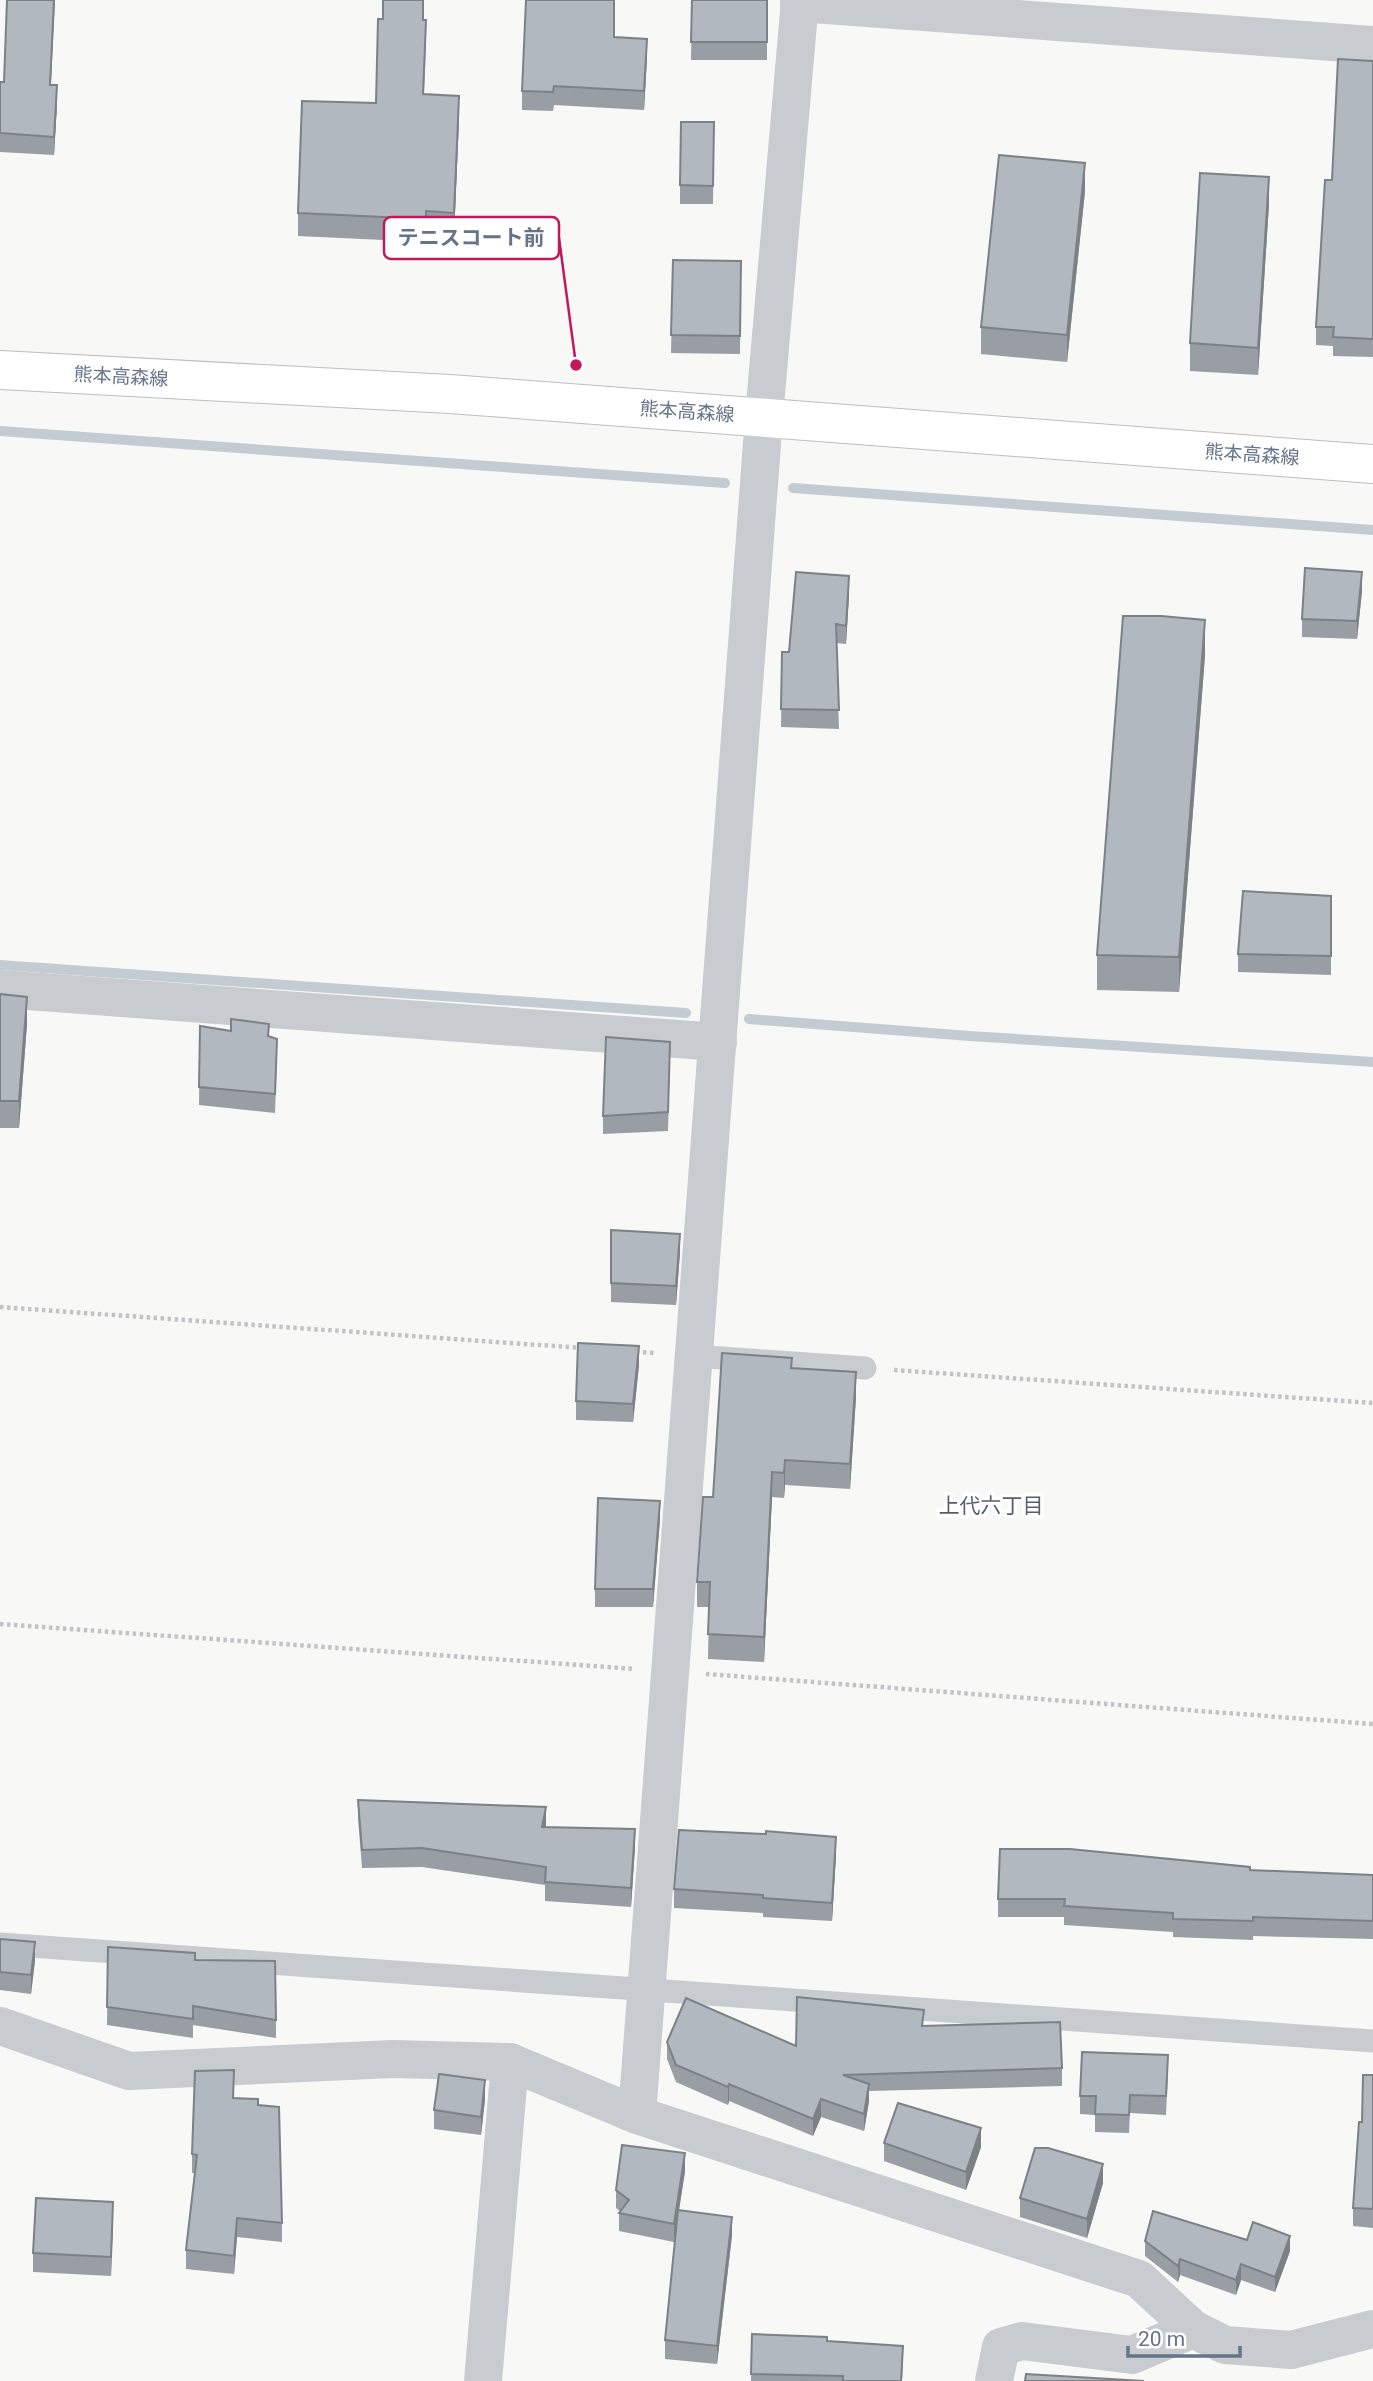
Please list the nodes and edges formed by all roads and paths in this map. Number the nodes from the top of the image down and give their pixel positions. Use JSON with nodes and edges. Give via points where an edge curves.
{"nodes":[{"id":1,"x":799,"y":1,"type":"edge"},
{"id":2,"x":1373,"y":45,"type":"edge"},
{"id":3,"x":0,"y":370,"type":"edge"},
{"id":4,"x":764,"y":417,"type":"junction"},
{"id":5,"x":1373,"y":464,"type":"edge"},
{"id":6,"x":0,"y":989,"type":"edge"},
{"id":7,"x":718,"y":1042,"type":"junction"},
{"id":8,"x":0,"y":1307,"type":"edge"},
{"id":9,"x":583,"y":1348,"type":"edge"},
{"id":10,"x":625,"y":1351,"type":"edge"},
{"id":11,"x":694,"y":1356,"type":"junction"},
{"id":12,"x":865,"y":1368,"type":"joint"},
{"id":13,"x":1373,"y":1403,"type":"edge"},
{"id":14,"x":0,"y":1624,"type":"edge"},
{"id":15,"x":670,"y":1672,"type":"junction"},
{"id":16,"x":1373,"y":1724,"type":"edge"},
{"id":17,"x":0,"y":1944,"type":"edge"},
{"id":18,"x":647,"y":1988,"type":"junction"},
{"id":19,"x":0,"y":2026,"type":"edge"},
{"id":20,"x":1373,"y":2040,"type":"edge"},
{"id":21,"x":510,"y":2062,"type":"junction"},
{"id":22,"x":637,"y":2115,"type":"junction"},
{"id":23,"x":1193,"y":2329,"type":"junction"},
{"id":24,"x":1373,"y":2329,"type":"edge"},
{"id":25,"x":483,"y":2381,"type":"edge"},
{"id":26,"x":994,"y":2381,"type":"edge"}],
"edges":[{"from":1,"to":2,"type":"street"},
{"from":1,"to":4,"type":"street"},
{"from":3,"to":4,"type":"main road","name":"熊本高森線","via":[[450,394]]},
{"from":4,"to":5,"type":"main road","name":"熊本高森線"},
{"from":4,"to":7,"type":"street"},
{"from":6,"to":7,"type":"street"},
{"from":7,"to":11,"type":"street"},
{"from":8,"to":9,"type":"path"},
{"from":10,"to":11,"type":"path"},
{"from":11,"to":12,"type":"lane"},
{"from":11,"to":15,"type":"street"},
{"from":12,"to":13,"type":"path"},
{"from":14,"to":15,"type":"path"},
{"from":15,"to":16,"type":"path"},
{"from":15,"to":18,"type":"street"},
{"from":17,"to":18,"type":"lane"},
{"from":18,"to":20,"type":"lane"},
{"from":18,"to":22,"type":"street"},
{"from":19,"to":21,"type":"street","via":[[130,2071],[393,2059]]},
{"from":21,"to":22,"type":"street"},
{"from":21,"to":25,"type":"street"},
{"from":22,"to":23,"type":"street","via":[[1139,2279]]},
{"from":23,"to":24,"type":"street","via":[[1225,2345],[1291,2350]]},
{"from":23,"to":26,"type":"street","via":[[1132,2356],[1022,2341],[1001,2347]]}]}
